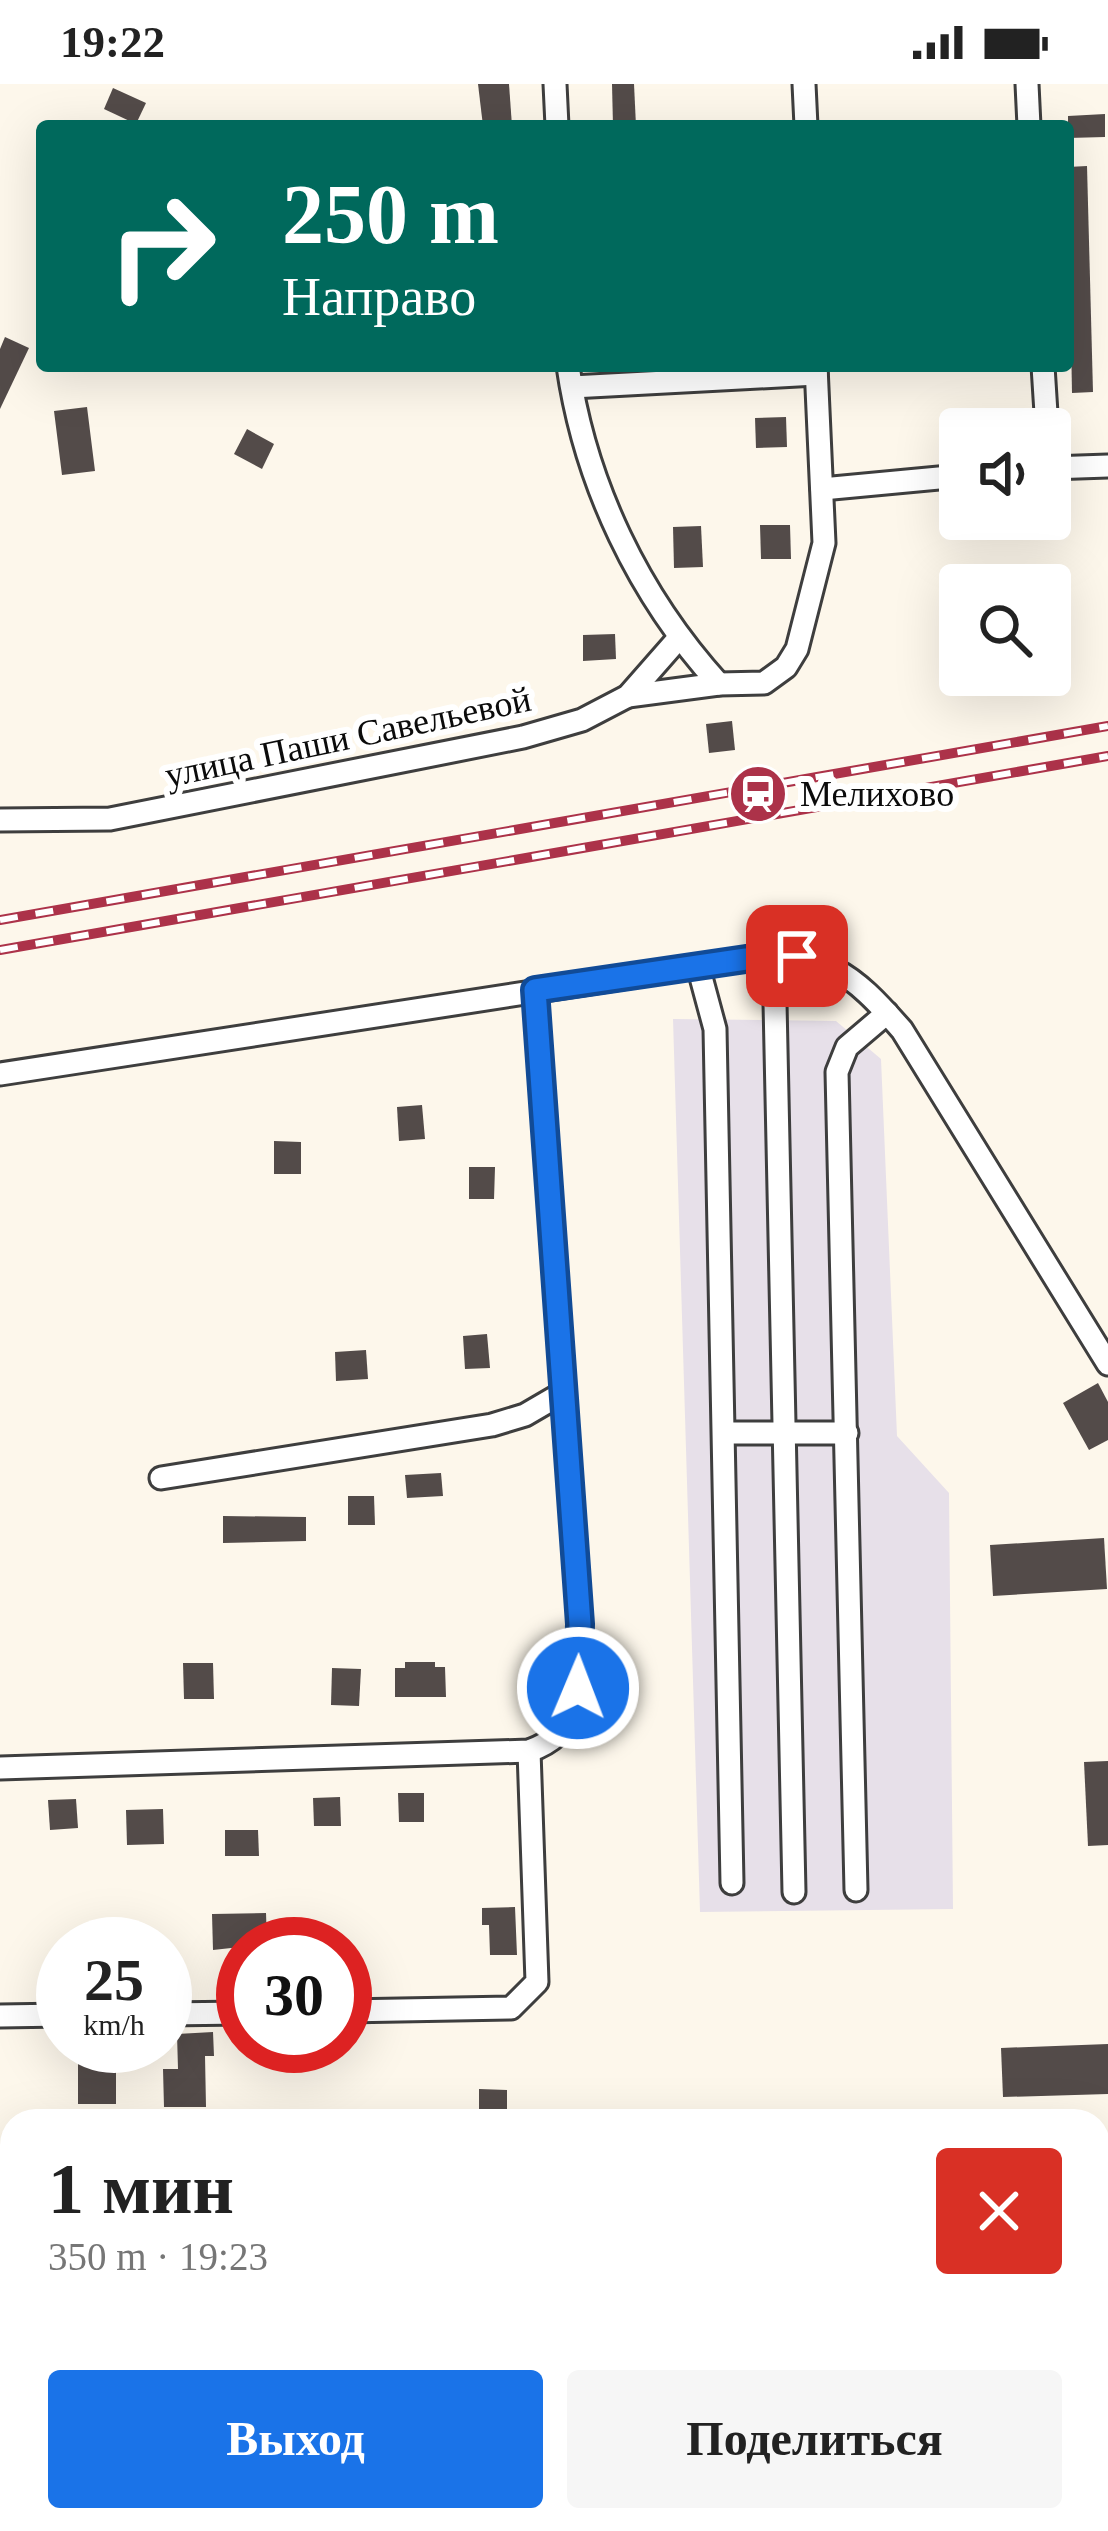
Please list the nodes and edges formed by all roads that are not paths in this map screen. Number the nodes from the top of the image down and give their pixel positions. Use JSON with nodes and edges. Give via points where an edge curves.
{"nodes":[{"id":1,"x":555,"y":84,"type":"edge"},
{"id":2,"x":804,"y":84,"type":"edge"},
{"id":3,"x":1027,"y":84,"type":"edge"},
{"id":4,"x":557,"y":120,"type":"edge"},
{"id":5,"x":806,"y":120,"type":"edge"},
{"id":6,"x":1029,"y":120,"type":"edge"},
{"id":7,"x":565,"y":372,"type":"edge"},
{"id":8,"x":816,"y":372,"type":"edge"},
{"id":9,"x":1043,"y":372,"type":"edge"},
{"id":10,"x":1046,"y":408,"type":"edge"},
{"id":11,"x":1108,"y":466,"type":"edge"},
{"id":12,"x":1071,"y":467,"type":"edge"},
{"id":13,"x":939,"y":478,"type":"edge"},
{"id":14,"x":822,"y":489,"type":"junction"},
{"id":15,"x":678,"y":639,"type":"junction"},
{"id":16,"x":719,"y":684,"type":"junction"},
{"id":17,"x":628,"y":696,"type":"junction"},
{"id":18,"x":0,"y":820,"type":"edge"},
{"id":19,"x":774,"y":956,"type":"junction"},
{"id":20,"x":698,"y":966,"type":"junction"},
{"id":21,"x":535,"y":990,"type":"junction"},
{"id":22,"x":887,"y":1013,"type":"junction"},
{"id":23,"x":0,"y":1074,"type":"edge"},
{"id":24,"x":1108,"y":1364,"type":"edge"},
{"id":25,"x":561,"y":1394,"type":"junction"},
{"id":26,"x":724,"y":1433,"type":"junction"},
{"id":27,"x":847,"y":1433,"type":"junction"},
{"id":28,"x":787,"y":1434,"type":"junction"},
{"id":29,"x":161,"y":1478,"type":"dead end"},
{"id":30,"x":529,"y":1751,"type":"junction"},
{"id":31,"x":0,"y":1768,"type":"edge"},
{"id":32,"x":732,"y":1883,"type":"dead end"},
{"id":33,"x":856,"y":1890,"type":"dead end"},
{"id":34,"x":794,"y":1892,"type":"dead end"},
{"id":35,"x":372,"y":2011,"type":"edge"},
{"id":36,"x":0,"y":2015,"type":"edge"},
{"id":37,"x":36,"y":2015,"type":"edge"}],
"edges":[{"from":1,"to":4,"type":"street"},
{"from":2,"to":5,"type":"street"},
{"from":3,"to":6,"type":"street"},
{"from":7,"to":15,"type":"street","via":[[633,569]]},
{"from":8,"to":14,"type":"street"},
{"from":9,"to":10,"type":"street"},
{"from":11,"to":12,"type":"street"},
{"from":13,"to":14,"type":"street"},
{"from":14,"to":16,"type":"street","via":[[824,543],[797,649],[764,682]]},
{"from":15,"to":16,"type":"street"},
{"from":15,"to":17,"type":"street","name":"улица Паши Савельевой"},
{"from":16,"to":17,"type":"street"},
{"from":17,"to":18,"type":"street","name":"улица Паши Савельевой","via":[[523,737],[110,818]]},
{"from":19,"to":20,"type":"street"},
{"from":19,"to":22,"type":"street","via":[[845,972]]},
{"from":19,"to":28,"type":"street"},
{"from":20,"to":21,"type":"street"},
{"from":20,"to":26,"type":"street","via":[[715,1029]]},
{"from":21,"to":23,"type":"street"},
{"from":21,"to":25,"type":"street"},
{"from":22,"to":24,"type":"street"},
{"from":22,"to":27,"type":"street","via":[[847,1047],[837,1072]]},
{"from":25,"to":29,"type":"street","via":[[492,1425]]},
{"from":25,"to":30,"type":"street","via":[[578,1688],[564,1732]]},
{"from":26,"to":28,"type":"street"},
{"from":26,"to":32,"type":"street"},
{"from":27,"to":28,"type":"street"},
{"from":27,"to":33,"type":"street"},
{"from":28,"to":34,"type":"street"},
{"from":30,"to":31,"type":"street"},
{"from":30,"to":35,"type":"street","via":[[537,1982],[511,2008]]},
{"from":36,"to":37,"type":"street"}]}
